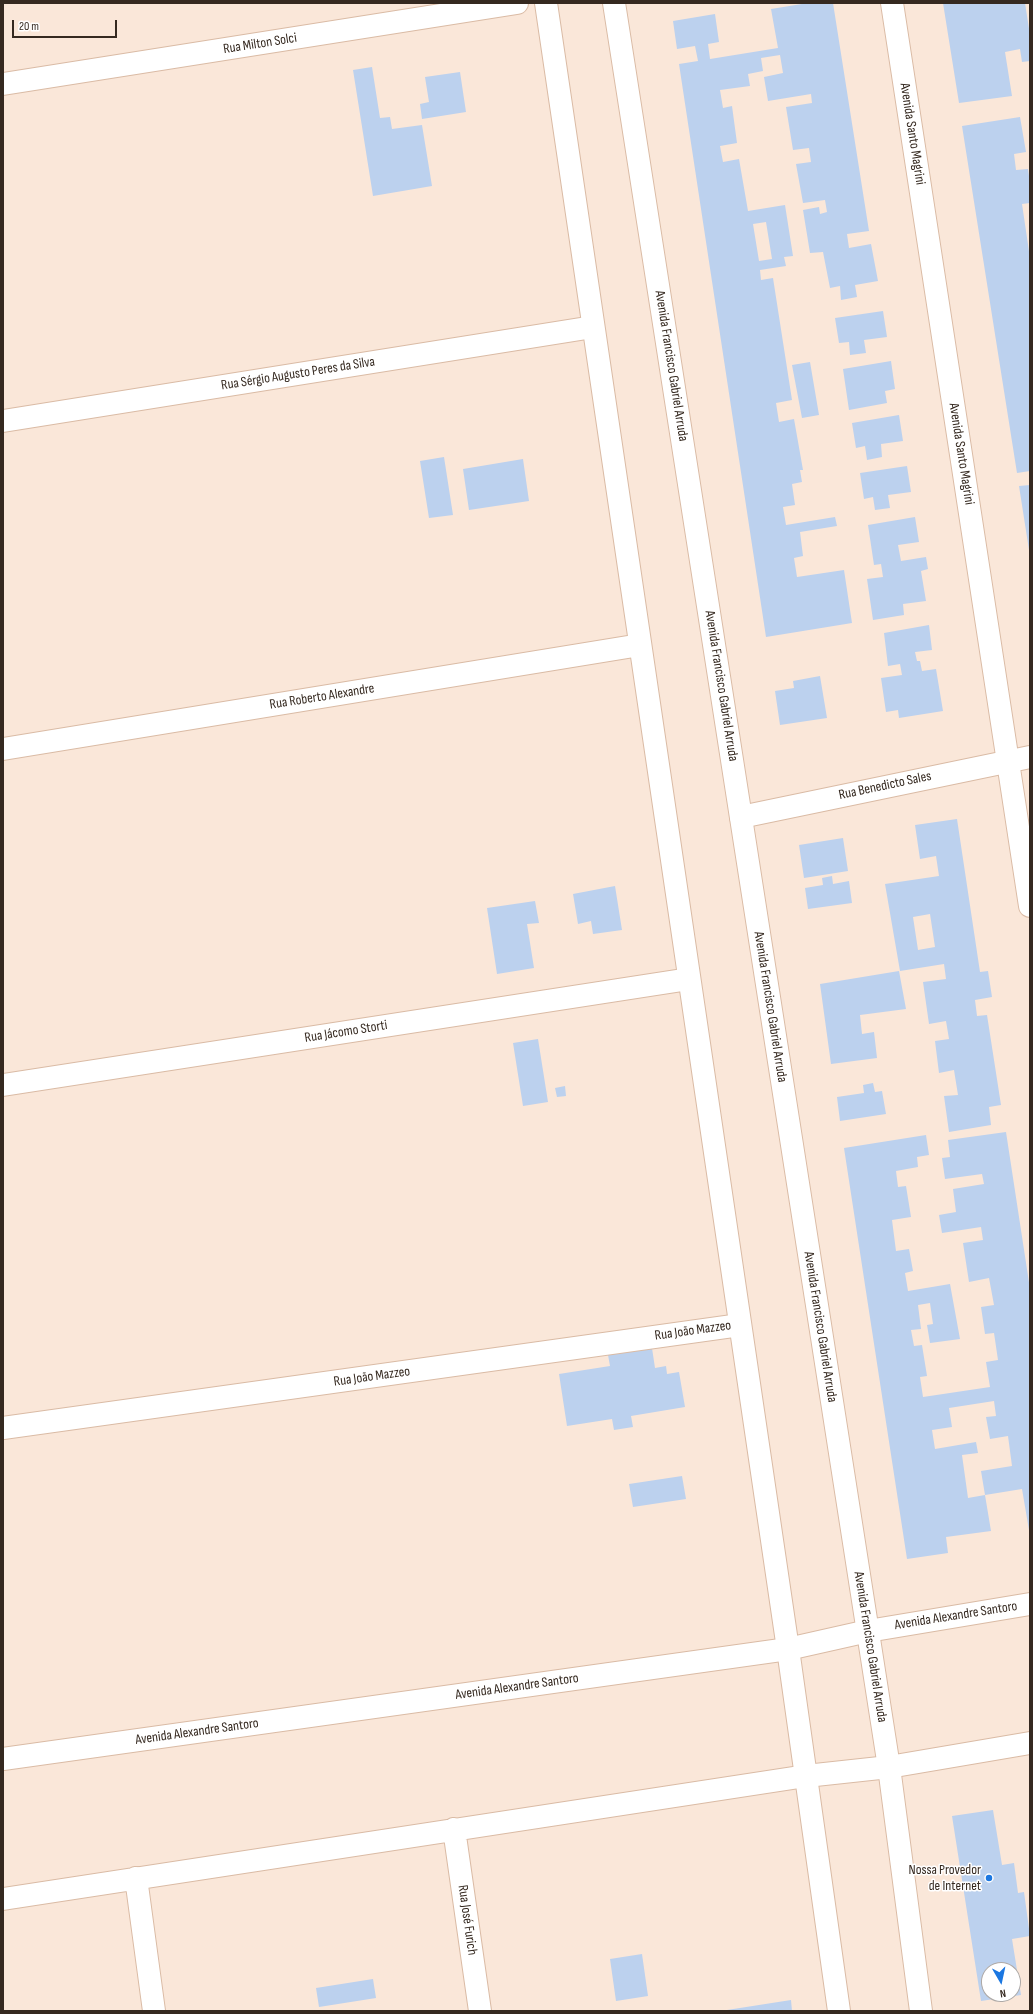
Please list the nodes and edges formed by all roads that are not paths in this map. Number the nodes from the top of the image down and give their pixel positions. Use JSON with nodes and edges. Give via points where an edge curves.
{"nodes":[{"id":1,"x":517,"y":3,"type":"edge"},
{"id":2,"x":546,"y":3,"type":"edge"},
{"id":3,"x":614,"y":3,"type":"edge"},
{"id":4,"x":892,"y":3,"type":"edge"},
{"id":5,"x":3,"y":84,"type":"edge"},
{"id":6,"x":593,"y":327,"type":"junction"},
{"id":7,"x":3,"y":421,"type":"edge"},
{"id":8,"x":640,"y":645,"type":"junction"},
{"id":9,"x":3,"y":749,"type":"edge"},
{"id":10,"x":1030,"y":757,"type":"edge"},
{"id":11,"x":1008,"y":761,"type":"junction"},
{"id":12,"x":741,"y":817,"type":"junction"},
{"id":13,"x":1030,"y":906,"type":"edge"},
{"id":14,"x":690,"y":979,"type":"junction"},
{"id":15,"x":3,"y":1085,"type":"edge"},
{"id":16,"x":740,"y":1325,"type":"junction"},
{"id":17,"x":3,"y":1428,"type":"edge"},
{"id":18,"x":1030,"y":1604,"type":"edge"},
{"id":19,"x":868,"y":1631,"type":"junction"},
{"id":20,"x":788,"y":1649,"type":"junction"},
{"id":21,"x":1030,"y":1743,"type":"edge"},
{"id":22,"x":3,"y":1759,"type":"edge"},
{"id":23,"x":889,"y":1767,"type":"junction"},
{"id":24,"x":806,"y":1776,"type":"junction"},
{"id":25,"x":454,"y":1830,"type":"junction"},
{"id":26,"x":136,"y":1878,"type":"junction"},
{"id":27,"x":3,"y":1899,"type":"edge"},
{"id":28,"x":154,"y":2011,"type":"edge"},
{"id":29,"x":480,"y":2011,"type":"edge"},
{"id":30,"x":839,"y":2011,"type":"edge"},
{"id":31,"x":921,"y":2011,"type":"edge"}],
"edges":[{"from":1,"to":5,"type":"street","name":"Rua Milton Solci"},
{"from":2,"to":6,"type":"street"},
{"from":3,"to":12,"type":"street","name":"Avenida Francisco Gabriel Arruda"},
{"from":4,"to":11,"type":"street","name":"Avenida Santo Magrini"},
{"from":6,"to":7,"type":"street","name":"Rua Sérgio Augusto Peres da Silva"},
{"from":6,"to":8,"type":"street"},
{"from":8,"to":9,"type":"street","name":"Rua Roberto Alexandre"},
{"from":8,"to":14,"type":"street"},
{"from":10,"to":11,"type":"street","name":"Rua Benedicto Sales"},
{"from":11,"to":12,"type":"street","name":"Rua Benedicto Sales"},
{"from":11,"to":13,"type":"street","name":"Avenida Santo Magrini"},
{"from":12,"to":19,"type":"street","name":"Avenida Francisco Gabriel Arruda"},
{"from":14,"to":15,"type":"street","name":"Rua Jácomo Storti"},
{"from":14,"to":16,"type":"street"},
{"from":16,"to":17,"type":"street","name":"Rua João Mazzeo"},
{"from":16,"to":20,"type":"street"},
{"from":18,"to":19,"type":"street","name":"Avenida Alexandre Santoro"},
{"from":19,"to":20,"type":"street","name":"Avenida Alexandre Santoro"},
{"from":19,"to":23,"type":"street","name":"Avenida Francisco Gabriel Arruda"},
{"from":20,"to":22,"type":"street","name":"Avenida Alexandre Santoro"},
{"from":20,"to":24,"type":"street"},
{"from":21,"to":23,"type":"street"},
{"from":23,"to":24,"type":"street"},
{"from":23,"to":31,"type":"street","name":"Avenida Francisco Gabriel Arruda"},
{"from":24,"to":25,"type":"street"},
{"from":24,"to":30,"type":"street"},
{"from":25,"to":26,"type":"street"},
{"from":25,"to":29,"type":"street","name":"Rua José Furich"},
{"from":26,"to":27,"type":"street"},
{"from":26,"to":28,"type":"street"}]}
